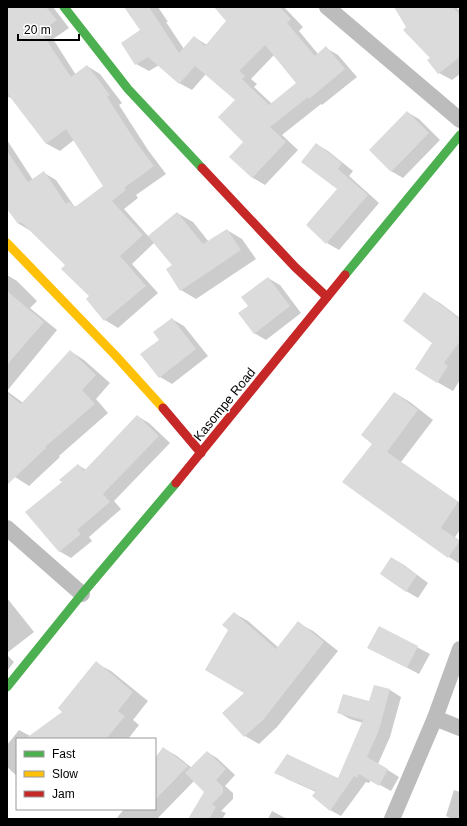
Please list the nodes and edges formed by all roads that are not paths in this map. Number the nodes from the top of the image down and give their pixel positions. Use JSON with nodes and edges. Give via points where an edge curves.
{"nodes":[{"id":1,"x":64,"y":7,"type":"edge"},
{"id":2,"x":327,"y":7,"type":"edge"},
{"id":3,"x":460,"y":120,"type":"edge"},
{"id":4,"x":460,"y":135,"type":"edge"},
{"id":5,"x":7,"y":243,"type":"edge"},
{"id":6,"x":326,"y":297,"type":"junction"},
{"id":7,"x":202,"y":453,"type":"junction"},
{"id":8,"x":7,"y":528,"type":"edge"},
{"id":9,"x":82,"y":594,"type":"junction"},
{"id":10,"x":460,"y":649,"type":"edge"},
{"id":11,"x":7,"y":687,"type":"edge"},
{"id":12,"x":435,"y":718,"type":"junction"},
{"id":13,"x":460,"y":728,"type":"edge"},
{"id":14,"x":392,"y":819,"type":"edge"}],
"edges":[{"from":1,"to":6,"type":"street","via":[[128,89]]},
{"from":2,"to":3,"type":"street"},
{"from":4,"to":6,"type":"street","name":"Kasompe Road"},
{"from":5,"to":7,"type":"street","via":[[115,354]]},
{"from":6,"to":7,"type":"street","name":"Kasompe Road"},
{"from":7,"to":9,"type":"street","name":"Kasompe Road"},
{"from":8,"to":9,"type":"street"},
{"from":9,"to":11,"type":"street","name":"Kasompe Road"},
{"from":10,"to":12,"type":"street"},
{"from":12,"to":13,"type":"street"},
{"from":12,"to":14,"type":"street"}]}
